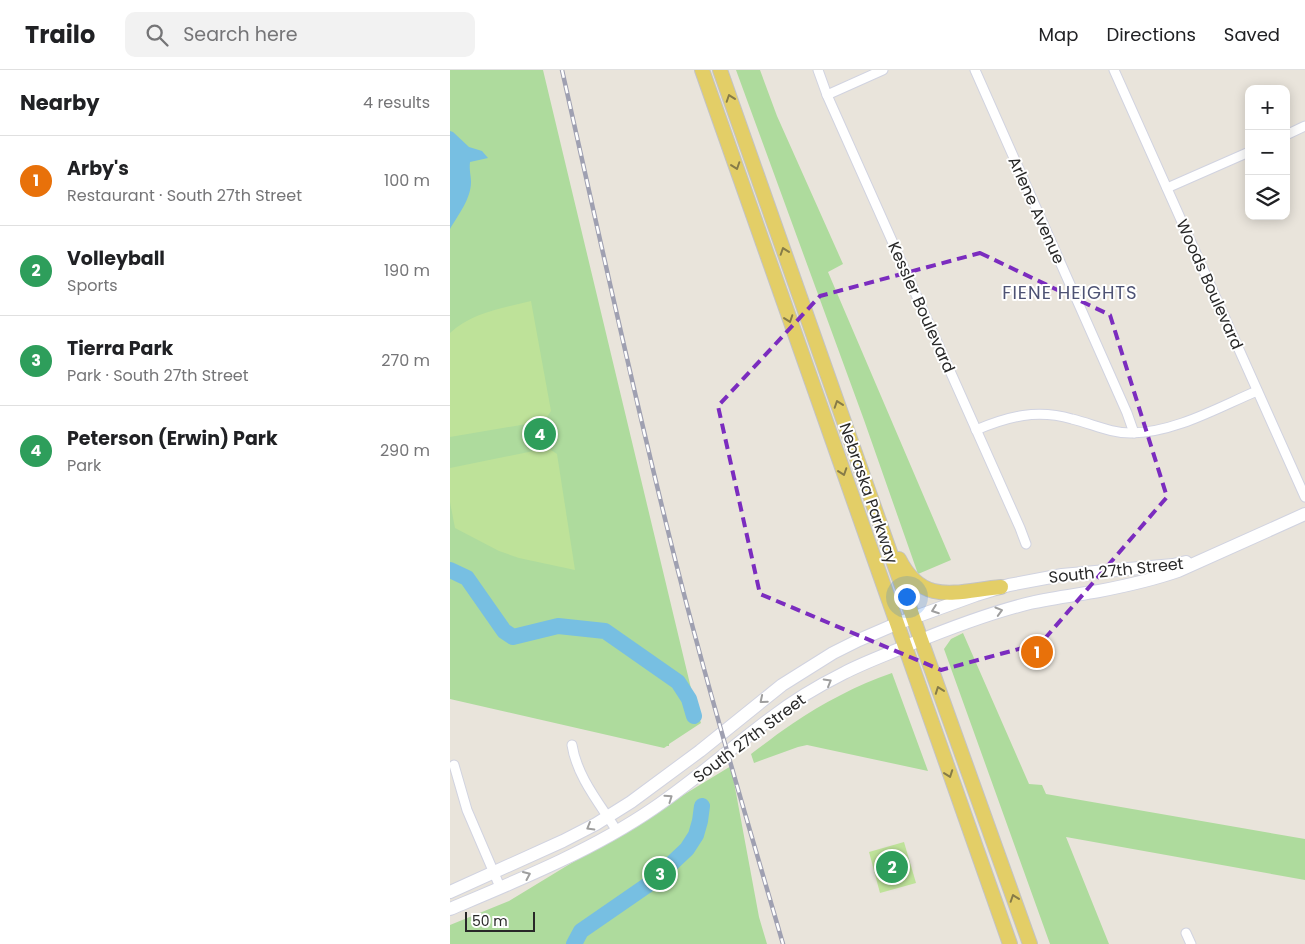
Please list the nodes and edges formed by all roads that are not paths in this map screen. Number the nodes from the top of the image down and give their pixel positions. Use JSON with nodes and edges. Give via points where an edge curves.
{"nodes":[{"id":1,"x":702,"y":70,"type":"edge"},
{"id":2,"x":720,"y":70,"type":"edge"},
{"id":3,"x":818,"y":70,"type":"edge"},
{"id":4,"x":883,"y":70,"type":"edge"},
{"id":5,"x":975,"y":70,"type":"edge"},
{"id":6,"x":1114,"y":70,"type":"edge"},
{"id":7,"x":827,"y":95,"type":"junction"},
{"id":8,"x":1305,"y":126,"type":"edge"},
{"id":9,"x":1290,"y":132,"type":"edge"},
{"id":10,"x":1245,"y":154,"type":"edge"},
{"id":11,"x":1167,"y":188,"type":"junction"},
{"id":12,"x":1257,"y":390,"type":"junction"},
{"id":13,"x":976,"y":430,"type":"junction"},
{"id":14,"x":1134,"y":433,"type":"junction"},
{"id":15,"x":862,"y":473,"type":"junction"},
{"id":16,"x":1305,"y":498,"type":"edge"},
{"id":17,"x":1305,"y":514,"type":"edge"},
{"id":18,"x":1026,"y":544,"type":"dead end"},
{"id":19,"x":1205,"y":559,"type":"junction"},
{"id":20,"x":1122,"y":569,"type":"junction"},
{"id":21,"x":1001,"y":587,"type":"junction"},
{"id":22,"x":1099,"y":591,"type":"junction"},
{"id":23,"x":913,"y":617,"type":"junction"},
{"id":24,"x":896,"y":624,"type":"junction"},
{"id":25,"x":921,"y":640,"type":"junction"},
{"id":26,"x":905,"y":647,"type":"junction"},
{"id":27,"x":572,"y":745,"type":"dead end"},
{"id":28,"x":454,"y":765,"type":"dead end"},
{"id":29,"x":608,"y":816,"type":"junction"},
{"id":30,"x":617,"y":831,"type":"junction"},
{"id":31,"x":494,"y":873,"type":"junction"},
{"id":32,"x":500,"y":887,"type":"junction"},
{"id":33,"x":450,"y":892,"type":"edge"},
{"id":34,"x":450,"y":910,"type":"edge"},
{"id":35,"x":1186,"y":933,"type":"dead end"},
{"id":36,"x":1010,"y":944,"type":"edge"},
{"id":37,"x":1030,"y":944,"type":"edge"},
{"id":38,"x":1191,"y":944,"type":"edge"}],
"edges":[{"from":1,"to":24,"type":"main road","name":"Nebraska Parkway","one_way":true},
{"from":15,"to":2,"type":"main road","name":"Nebraska Parkway","one_way":true},
{"from":3,"to":7,"type":"street","name":"Kessler Boulevard"},
{"from":4,"to":7,"type":"street"},
{"from":5,"to":14,"type":"street","name":"Arlene Avenue"},
{"from":6,"to":11,"type":"street","name":"Woods Boulevard"},
{"from":7,"to":13,"type":"street","name":"Kessler Boulevard"},
{"from":8,"to":9,"type":"street"},
{"from":10,"to":11,"type":"street"},
{"from":11,"to":12,"type":"street","name":"Woods Boulevard"},
{"from":12,"to":14,"type":"street","via":[[1177,426]]},
{"from":12,"to":16,"type":"street","name":"Woods Boulevard"},
{"from":13,"to":14,"type":"street","via":[[1016,416],[1040,414]]},
{"from":13,"to":18,"type":"street","name":"Kessler Boulevard"},
{"from":15,"to":21,"type":"main road","via":[[897,555],[907,573],[921,586],[944,593]]},
{"from":15,"to":23,"type":"main road","name":"Nebraska Parkway"},
{"from":17,"to":19,"type":"main road","name":"South 27th Street"},
{"from":19,"to":20,"type":"main road","name":"South 27th Street"},
{"from":19,"to":22,"type":"main road","name":"South 27th Street","via":[[1159,578]]},
{"from":20,"to":21,"type":"main road","name":"South 27th Street","via":[[1062,575]]},
{"from":20,"to":22,"type":"main road","via":[[1104,580]]},
{"from":21,"to":23,"type":"main road","name":"South 27th Street","one_way":true},
{"from":25,"to":22,"type":"main road","name":"South 27th Street","one_way":true,"via":[[1000,611]]},
{"from":23,"to":24,"type":"main road","name":"South 27th Street"},
{"from":23,"to":25,"type":"main road","name":"Nebraska Parkway"},
{"from":24,"to":26,"type":"main road","name":"Nebraska Parkway"},
{"from":24,"to":29,"type":"main road","name":"South 27th Street","one_way":true,"via":[[832,653],[782,684],[663,779]]},
{"from":25,"to":26,"type":"main road","name":"South 27th Street"},
{"from":37,"to":25,"type":"main road","name":"Nebraska Parkway","one_way":true},
{"from":30,"to":26,"type":"main road","name":"South 27th Street","one_way":true,"via":[[676,793],[772,717],[800,699],[870,660]]},
{"from":26,"to":36,"type":"main road","name":"Nebraska Parkway","one_way":true},
{"from":27,"to":29,"type":"street","via":[[580,772]]},
{"from":28,"to":31,"type":"street","via":[[467,810]]},
{"from":29,"to":30,"type":"street"},
{"from":29,"to":31,"type":"main road","name":"South 27th Street","one_way":true,"via":[[563,842]]},
{"from":32,"to":30,"type":"main road","name":"South 27th Street","one_way":true,"via":[[573,855]]},
{"from":31,"to":32,"type":"street"},
{"from":31,"to":33,"type":"main road","name":"South 27th Street"},
{"from":32,"to":34,"type":"main road","name":"South 27th Street"},
{"from":35,"to":38,"type":"street"}]}
